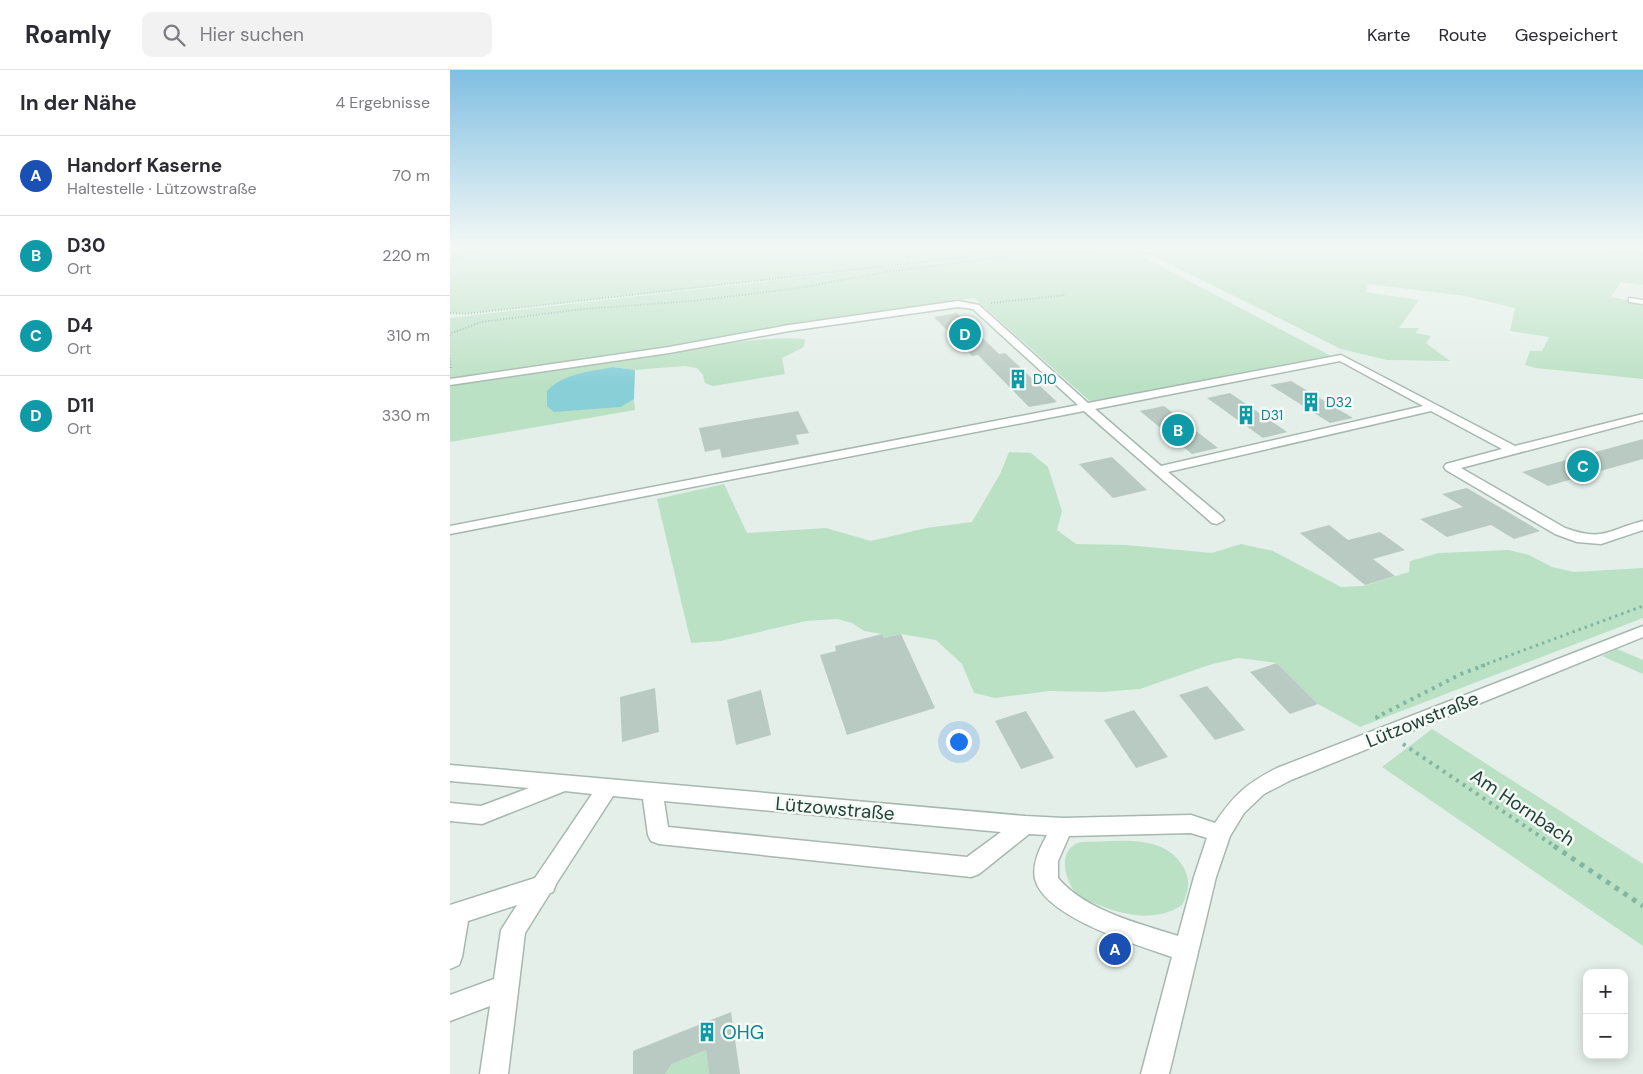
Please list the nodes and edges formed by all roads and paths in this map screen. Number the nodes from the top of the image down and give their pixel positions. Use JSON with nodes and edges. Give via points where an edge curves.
{"nodes":[{"id":1,"x":659,"y":292,"type":"edge"},
{"id":2,"x":768,"y":292,"type":"edge"},
{"id":3,"x":1066,"y":295,"type":"dead end"},
{"id":4,"x":1632,"y":300,"type":"dead end"},
{"id":5,"x":1643,"y":302,"type":"edge"},
{"id":6,"x":958,"y":304,"type":"junction"},
{"id":7,"x":450,"y":313,"type":"edge"},
{"id":8,"x":450,"y":336,"type":"edge"},
{"id":9,"x":450,"y":382,"type":"edge"},
{"id":10,"x":1433,"y":407,"type":"junction"},
{"id":11,"x":1087,"y":408,"type":"junction"},
{"id":12,"x":1643,"y":417,"type":"edge"},
{"id":13,"x":1513,"y":450,"type":"junction"},
{"id":14,"x":1159,"y":470,"type":"junction"},
{"id":15,"x":1217,"y":520,"type":"dead end"},
{"id":16,"x":1643,"y":525,"type":"edge"},
{"id":17,"x":450,"y":530,"type":"edge"},
{"id":18,"x":1643,"y":606,"type":"edge"},
{"id":19,"x":1643,"y":631,"type":"edge"},
{"id":20,"x":1386,"y":733,"type":"junction"},
{"id":21,"x":450,"y":773,"type":"edge"},
{"id":22,"x":565,"y":784,"type":"junction"},
{"id":23,"x":608,"y":787,"type":"junction"},
{"id":24,"x":652,"y":792,"type":"junction"},
{"id":25,"x":450,"y":812,"type":"edge"},
{"id":26,"x":1025,"y":825,"type":"junction"},
{"id":27,"x":1063,"y":827,"type":"junction"},
{"id":28,"x":1220,"y":833,"type":"junction"},
{"id":29,"x":545,"y":885,"type":"junction"},
{"id":30,"x":1643,"y":906,"type":"edge"},
{"id":31,"x":454,"y":915,"type":"edge"},
{"id":32,"x":1186,"y":950,"type":"junction"},
{"id":33,"x":450,"y":957,"type":"edge"},
{"id":34,"x":505,"y":988,"type":"junction"},
{"id":35,"x":450,"y":1008,"type":"edge"},
{"id":36,"x":494,"y":1074,"type":"edge"},
{"id":37,"x":1155,"y":1074,"type":"edge"}],
"edges":[{"from":1,"to":7,"type":"path","via":[[465,314]]},
{"from":2,"to":8,"type":"path","via":[[481,322]]},
{"from":3,"to":6,"type":"path"},
{"from":4,"to":5,"type":"street"},
{"from":6,"to":9,"type":"street"},
{"from":6,"to":11,"type":"street","via":[[976,307]]},
{"from":10,"to":11,"type":"street","via":[[1341,358]]},
{"from":10,"to":13,"type":"street"},
{"from":10,"to":14,"type":"street"},
{"from":11,"to":14,"type":"street"},
{"from":11,"to":17,"type":"street"},
{"from":12,"to":13,"type":"street"},
{"from":13,"to":16,"type":"street","via":[[1450,467],[1560,531],[1582,539],[1601,540]]},
{"from":14,"to":15,"type":"street"},
{"from":18,"to":20,"type":"path","via":[[1461,674],[1377,717]]},
{"from":19,"to":20,"type":"street","name":"Lützowstraße"},
{"from":20,"to":28,"type":"street","name":"Lützowstraße","via":[[1257,788],[1237,807]]},
{"from":20,"to":30,"type":"path","name":"Am Hornbach"},
{"from":21,"to":22,"type":"street","name":"Lützowstraße"},
{"from":22,"to":23,"type":"street","name":"Lützowstraße"},
{"from":22,"to":25,"type":"street","via":[[482,815]]},
{"from":23,"to":24,"type":"street","name":"Lützowstraße"},
{"from":23,"to":29,"type":"street"},
{"from":24,"to":26,"type":"street","name":"Lützowstraße"},
{"from":24,"to":26,"type":"street","via":[[659,835],[971,866]]},
{"from":26,"to":27,"type":"street","name":"Lützowstraße"},
{"from":27,"to":28,"type":"street","name":"Lützowstraße","via":[[1191,824]]},
{"from":27,"to":32,"type":"street","via":[[1049,854],[1045,872],[1049,885],[1084,911],[1142,936]]},
{"from":28,"to":32,"type":"street","name":"Lützowstraße"},
{"from":29,"to":31,"type":"street"},
{"from":29,"to":34,"type":"street","via":[[514,930]]},
{"from":31,"to":33,"type":"street"},
{"from":32,"to":37,"type":"street","name":"Lützowstraße"},
{"from":34,"to":35,"type":"street"},
{"from":34,"to":36,"type":"street"}]}
